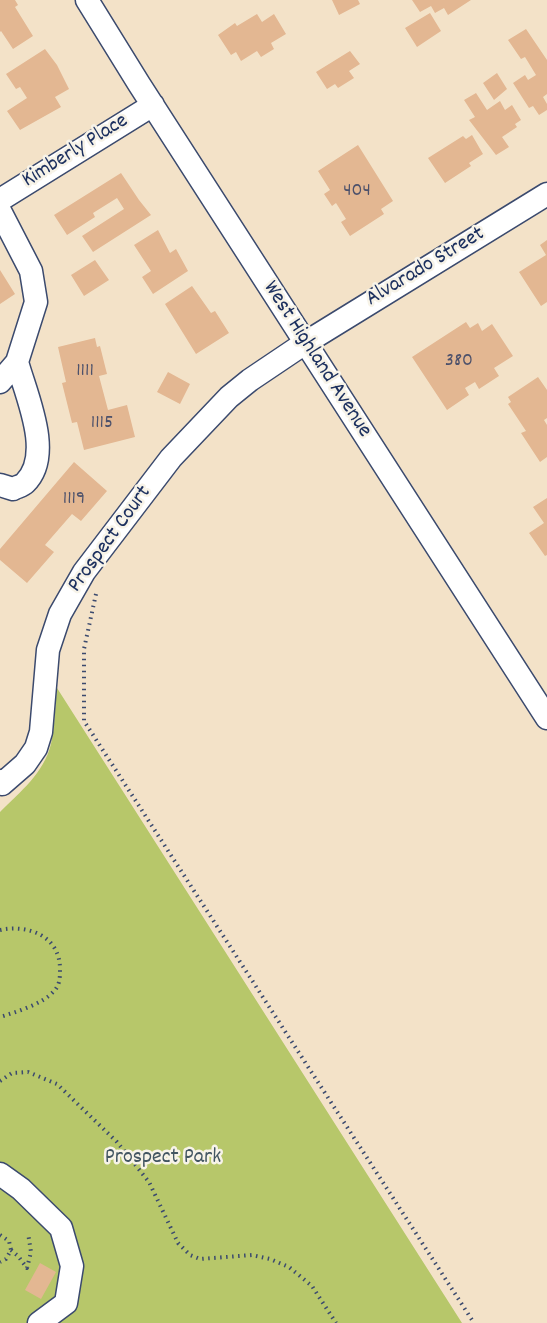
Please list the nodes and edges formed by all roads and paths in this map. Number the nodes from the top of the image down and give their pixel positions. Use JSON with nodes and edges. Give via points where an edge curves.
{"nodes":[{"id":1,"x":87,"y":0,"type":"edge"},
{"id":2,"x":153,"y":105,"type":"junction"},
{"id":3,"x":547,"y":194,"type":"edge"},
{"id":4,"x":0,"y":200,"type":"edge"},
{"id":5,"x":0,"y":212,"type":"edge"},
{"id":6,"x":305,"y":343,"type":"junction"},
{"id":7,"x":17,"y":362,"type":"junction"},
{"id":8,"x":0,"y":382,"type":"edge"},
{"id":9,"x":0,"y":485,"type":"edge"},
{"id":10,"x":97,"y":592,"type":"dead end"},
{"id":11,"x":547,"y":718,"type":"edge"},
{"id":12,"x":1,"y":783,"type":"edge"},
{"id":13,"x":0,"y":930,"type":"edge"},
{"id":14,"x":0,"y":1017,"type":"edge"},
{"id":15,"x":0,"y":1081,"type":"edge"},
{"id":16,"x":0,"y":1174,"type":"edge"},
{"id":17,"x":28,"y":1233,"type":"dead end"},
{"id":18,"x":0,"y":1235,"type":"edge"},
{"id":19,"x":11,"y":1250,"type":"junction"},
{"id":20,"x":0,"y":1262,"type":"edge"},
{"id":21,"x":39,"y":1323,"type":"edge"},
{"id":22,"x":336,"y":1323,"type":"edge"},
{"id":23,"x":474,"y":1323,"type":"edge"}],
"edges":[{"from":1,"to":2,"type":"street","name":"West Highland Avenue"},
{"from":2,"to":4,"type":"street","name":"Kimberly Place"},
{"from":2,"to":6,"type":"street","name":"West Highland Avenue"},
{"from":3,"to":6,"type":"street","name":"Alvarado Street"},
{"from":5,"to":7,"type":"street","via":[[31,271],[36,302]]},
{"from":6,"to":11,"type":"street","name":"West Highland Avenue"},
{"from":6,"to":12,"type":"street","name":"Prospect Court","via":[[229,397],[171,458],[84,572],[60,614],[48,650],[41,732],[36,748],[25,764]]},
{"from":7,"to":8,"type":"street"},
{"from":7,"to":9,"type":"street","via":[[38,432],[38,453],[25,483],[13,489]]},
{"from":10,"to":23,"type":"path","via":[[84,649],[84,720]]},
{"from":13,"to":14,"type":"path","via":[[30,929],[44,936],[60,963],[60,980],[54,991],[39,1001]]},
{"from":15,"to":22,"type":"path","via":[[12,1073],[28,1072],[57,1084],[117,1142],[149,1182],[178,1244],[190,1255],[200,1259],[252,1255],[290,1267],[312,1286]]},
{"from":16,"to":21,"type":"street","via":[[61,1228],[72,1266],[66,1303]]},
{"from":17,"to":19,"type":"path","via":[[31,1252],[27,1268]]},
{"from":18,"to":19,"type":"path","via":[[9,1241]]},
{"from":19,"to":20,"type":"path"}]}
